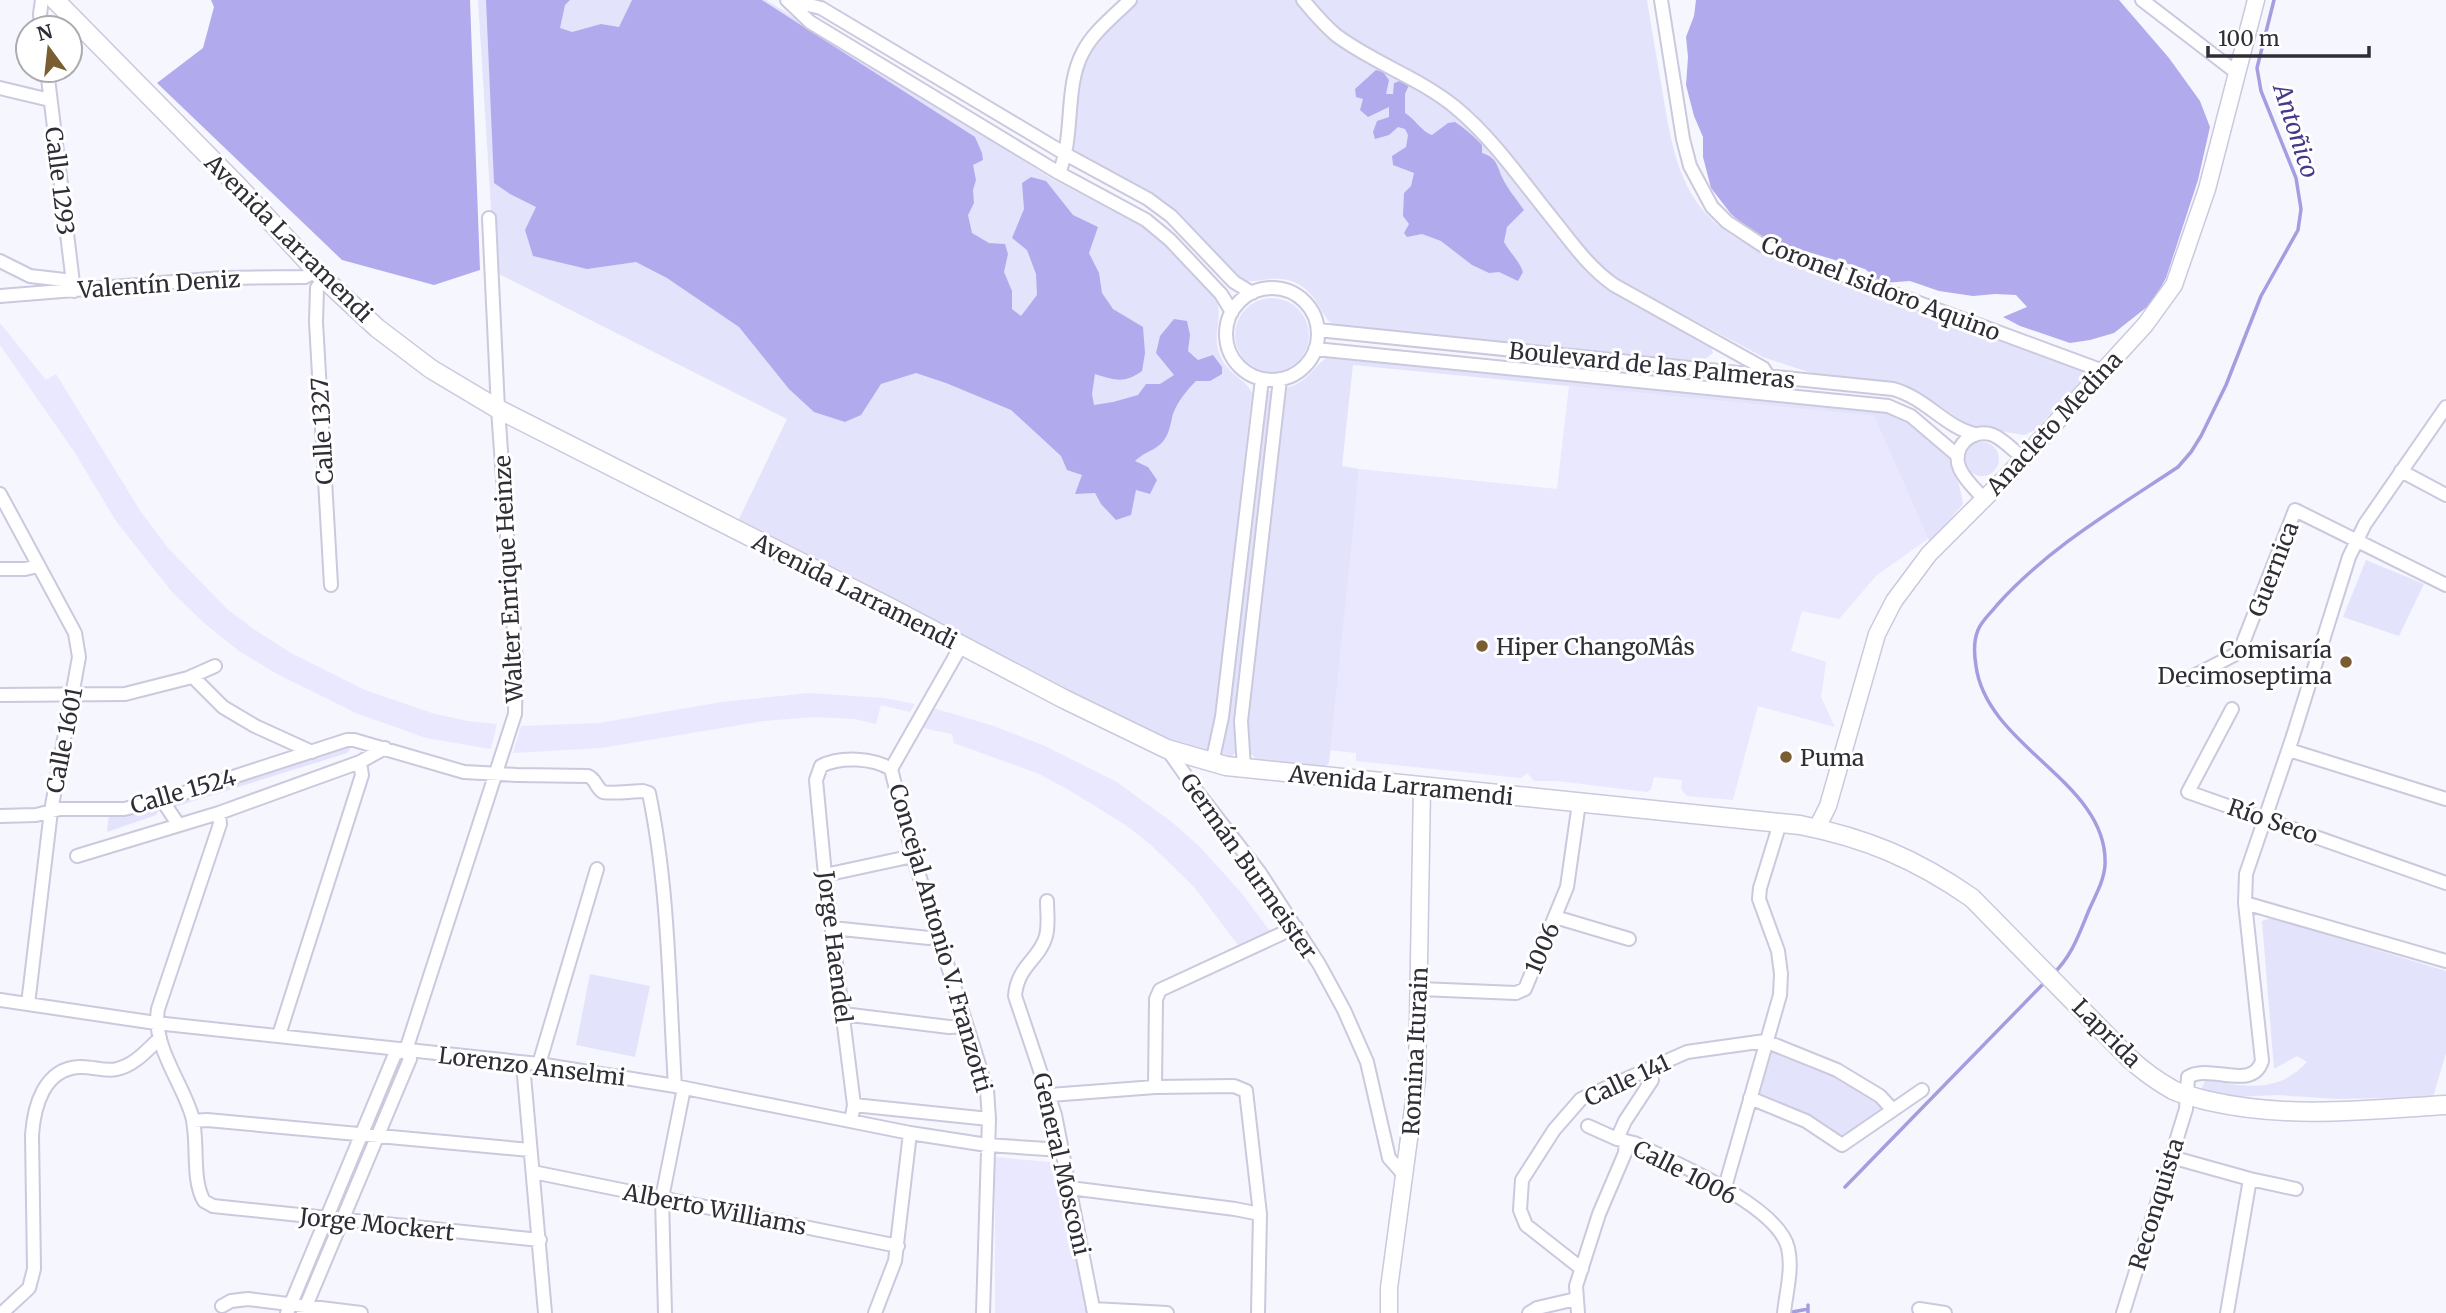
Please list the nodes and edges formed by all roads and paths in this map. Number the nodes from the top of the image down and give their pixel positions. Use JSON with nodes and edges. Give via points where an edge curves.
{"nodes":[{"id":1,"x":55,"y":0,"type":"edge"},
{"id":2,"x":787,"y":0,"type":"edge"},
{"id":3,"x":1130,"y":0,"type":"edge"},
{"id":4,"x":1304,"y":0,"type":"edge"},
{"id":5,"x":1661,"y":0,"type":"edge"},
{"id":6,"x":2142,"y":0,"type":"edge"},
{"id":7,"x":2256,"y":0,"type":"edge"},
{"id":8,"x":2237,"y":73,"type":"junction"},
{"id":9,"x":48,"y":84,"type":"edge"},
{"id":10,"x":0,"y":88,"type":"edge"},
{"id":11,"x":50,"y":100,"type":"junction"},
{"id":12,"x":1067,"y":155,"type":"junction"},
{"id":13,"x":1059,"y":173,"type":"junction"},
{"id":14,"x":489,"y":218,"type":"dead end"},
{"id":15,"x":0,"y":261,"type":"edge"},
{"id":16,"x":320,"y":275,"type":"junction"},
{"id":17,"x":73,"y":286,"type":"junction"},
{"id":18,"x":1252,"y":293,"type":"junction"},
{"id":19,"x":0,"y":296,"type":"edge"},
{"id":20,"x":1232,"y":312,"type":"junction"},
{"id":21,"x":1318,"y":330,"type":"junction"},
{"id":22,"x":1315,"y":349,"type":"junction"},
{"id":23,"x":2103,"y":371,"type":"junction"},
{"id":24,"x":1769,"y":377,"type":"junction"},
{"id":25,"x":1262,"y":379,"type":"junction"},
{"id":26,"x":1280,"y":379,"type":"junction"},
{"id":27,"x":1768,"y":393,"type":"junction"},
{"id":28,"x":498,"y":409,"type":"junction"},
{"id":29,"x":2445,"y":411,"type":"edge"},
{"id":30,"x":1975,"y":434,"type":"junction"},
{"id":31,"x":1958,"y":456,"type":"junction"},
{"id":32,"x":2023,"y":458,"type":"junction"},
{"id":33,"x":2401,"y":471,"type":"junction"},
{"id":34,"x":0,"y":494,"type":"edge"},
{"id":35,"x":2446,"y":495,"type":"edge"},
{"id":36,"x":1984,"y":499,"type":"junction"},
{"id":37,"x":2357,"y":539,"type":"junction"},
{"id":38,"x":38,"y":566,"type":"junction"},
{"id":39,"x":0,"y":569,"type":"edge"},
{"id":40,"x":331,"y":585,"type":"dead end"},
{"id":41,"x":2446,"y":585,"type":"edge"},
{"id":42,"x":961,"y":646,"type":"junction"},
{"id":43,"x":215,"y":666,"type":"dead end"},
{"id":44,"x":192,"y":676,"type":"junction"},
{"id":45,"x":2188,"y":679,"type":"dead end"},
{"id":46,"x":0,"y":695,"type":"edge"},
{"id":47,"x":73,"y":695,"type":"junction"},
{"id":48,"x":2232,"y":709,"type":"dead end"},
{"id":49,"x":385,"y":748,"type":"junction"},
{"id":50,"x":1167,"y":749,"type":"junction"},
{"id":51,"x":2289,"y":750,"type":"junction"},
{"id":52,"x":312,"y":752,"type":"junction"},
{"id":53,"x":360,"y":762,"type":"junction"},
{"id":54,"x":1212,"y":763,"type":"junction"},
{"id":55,"x":1244,"y":768,"type":"junction"},
{"id":56,"x":891,"y":769,"type":"junction"},
{"id":57,"x":818,"y":772,"type":"joint"},
{"id":58,"x":496,"y":775,"type":"junction"},
{"id":59,"x":1422,"y":787,"type":"junction"},
{"id":60,"x":2446,"y":799,"type":"edge"},
{"id":61,"x":162,"y":800,"type":"junction"},
{"id":62,"x":1578,"y":803,"type":"junction"},
{"id":63,"x":51,"y":811,"type":"junction"},
{"id":64,"x":219,"y":813,"type":"junction"},
{"id":65,"x":0,"y":816,"type":"edge"},
{"id":66,"x":2264,"y":818,"type":"junction"},
{"id":67,"x":1780,"y":822,"type":"junction"},
{"id":68,"x":178,"y":824,"type":"junction"},
{"id":69,"x":1817,"y":828,"type":"junction"},
{"id":70,"x":77,"y":856,"type":"dead end"},
{"id":71,"x":913,"y":856,"type":"junction"},
{"id":72,"x":597,"y":869,"type":"dead end"},
{"id":73,"x":825,"y":875,"type":"junction"},
{"id":74,"x":2446,"y":883,"type":"edge"},
{"id":75,"x":1047,"y":901,"type":"dead end"},
{"id":76,"x":2245,"y":903,"type":"junction"},
{"id":77,"x":1555,"y":917,"type":"junction"},
{"id":78,"x":1296,"y":927,"type":"junction"},
{"id":79,"x":832,"y":928,"type":"junction"},
{"id":80,"x":938,"y":936,"type":"junction"},
{"id":81,"x":1629,"y":939,"type":"dead end"},
{"id":82,"x":2446,"y":961,"type":"edge"},
{"id":83,"x":1420,"y":989,"type":"junction"},
{"id":84,"x":0,"y":1000,"type":"edge"},
{"id":85,"x":28,"y":1004,"type":"junction"},
{"id":86,"x":843,"y":1014,"type":"junction"},
{"id":87,"x":156,"y":1023,"type":"junction"},
{"id":88,"x":966,"y":1026,"type":"junction"},
{"id":89,"x":279,"y":1035,"type":"junction"},
{"id":90,"x":160,"y":1038,"type":"junction"},
{"id":91,"x":1765,"y":1041,"type":"junction"},
{"id":92,"x":406,"y":1050,"type":"junction"},
{"id":93,"x":523,"y":1064,"type":"junction"},
{"id":94,"x":538,"y":1064,"type":"junction"},
{"id":95,"x":1649,"y":1070,"type":"junction"},
{"id":96,"x":680,"y":1087,"type":"junction"},
{"id":97,"x":1155,"y":1087,"type":"junction"},
{"id":98,"x":1922,"y":1090,"type":"dead end"},
{"id":99,"x":1050,"y":1095,"type":"junction"},
{"id":100,"x":2186,"y":1095,"type":"junction"},
{"id":101,"x":1750,"y":1098,"type":"junction"},
{"id":102,"x":854,"y":1105,"type":"junction"},
{"id":103,"x":2446,"y":1105,"type":"edge"},
{"id":104,"x":1892,"y":1110,"type":"junction"},
{"id":105,"x":989,"y":1119,"type":"junction"},
{"id":106,"x":193,"y":1121,"type":"junction"},
{"id":107,"x":851,"y":1121,"type":"junction"},
{"id":108,"x":1588,"y":1126,"type":"dead end"},
{"id":109,"x":910,"y":1133,"type":"junction"},
{"id":110,"x":361,"y":1135,"type":"junction"},
{"id":111,"x":378,"y":1137,"type":"junction"},
{"id":112,"x":1622,"y":1140,"type":"junction"},
{"id":113,"x":987,"y":1145,"type":"junction"},
{"id":114,"x":530,"y":1150,"type":"junction"},
{"id":115,"x":1062,"y":1150,"type":"junction"},
{"id":116,"x":2171,"y":1157,"type":"junction"},
{"id":117,"x":533,"y":1172,"type":"junction"},
{"id":118,"x":1405,"y":1176,"type":"junction"},
{"id":119,"x":2250,"y":1179,"type":"junction"},
{"id":120,"x":1725,"y":1187,"type":"junction"},
{"id":121,"x":1070,"y":1188,"type":"junction"},
{"id":122,"x":2296,"y":1189,"type":"dead end"},
{"id":123,"x":662,"y":1198,"type":"junction"},
{"id":124,"x":1260,"y":1214,"type":"junction"},
{"id":125,"x":325,"y":1218,"type":"junction"},
{"id":126,"x":341,"y":1220,"type":"junction"},
{"id":127,"x":540,"y":1240,"type":"junction"},
{"id":128,"x":898,"y":1246,"type":"junction"},
{"id":129,"x":1582,"y":1269,"type":"junction"},
{"id":130,"x":1576,"y":1299,"type":"junction"},
{"id":131,"x":222,"y":1306,"type":"dead end"},
{"id":132,"x":289,"y":1309,"type":"edge"},
{"id":133,"x":1919,"y":1309,"type":"dead end"},
{"id":134,"x":304,"y":1310,"type":"edge"},
{"id":135,"x":1093,"y":1311,"type":"edge"},
{"id":136,"x":1784,"y":1311,"type":"edge"},
{"id":137,"x":2,"y":1313,"type":"edge"},
{"id":138,"x":361,"y":1313,"type":"edge"},
{"id":139,"x":545,"y":1313,"type":"edge"},
{"id":140,"x":666,"y":1313,"type":"edge"},
{"id":141,"x":875,"y":1313,"type":"edge"},
{"id":142,"x":983,"y":1313,"type":"edge"},
{"id":143,"x":1167,"y":1313,"type":"edge"},
{"id":144,"x":1258,"y":1313,"type":"edge"},
{"id":145,"x":1389,"y":1313,"type":"edge"},
{"id":146,"x":1529,"y":1313,"type":"edge"},
{"id":147,"x":1578,"y":1313,"type":"edge"},
{"id":148,"x":1945,"y":1313,"type":"edge"},
{"id":149,"x":2123,"y":1313,"type":"edge"},
{"id":150,"x":2227,"y":1313,"type":"edge"}],
"edges":[{"from":1,"to":16,"type":"main road","name":"Avenida Larramendi"},
{"from":2,"to":12,"type":"street","via":[[821,8]]},
{"from":2,"to":13,"type":"street","via":[[810,22]]},
{"from":3,"to":12,"type":"street","via":[[1090,41],[1079,60]]},
{"from":4,"to":24,"type":"street","via":[[1325,26],[1346,42],[1432,89],[1466,117],[1598,273],[1763,368]]},
{"from":5,"to":23,"type":"street","name":"Coronel Isidoro Aquino","via":[[1686,154],[1702,192],[1727,222],[1762,245]]},
{"from":6,"to":8,"type":"street"},
{"from":7,"to":8,"type":"street","name":"Anacleto Medina"},
{"from":8,"to":23,"type":"street","name":"Anacleto Medina","via":[[2207,189],[2178,275],[2155,314]]},
{"from":9,"to":11,"type":"street","name":"Calle 1293"},
{"from":10,"to":11,"type":"street"},
{"from":11,"to":17,"type":"street","name":"Calle 1293"},
{"from":12,"to":13,"type":"street"},
{"from":12,"to":18,"type":"street","via":[[1160,208],[1234,282]]},
{"from":13,"to":20,"type":"street","via":[[1158,229]]},
{"from":14,"to":28,"type":"street","name":"Walter Enrique Heinze"},
{"from":15,"to":17,"type":"street","via":[[30,276]]},
{"from":16,"to":17,"type":"street","name":"Valentín Deniz"},
{"from":16,"to":28,"type":"main road","name":"Avenida Larramendi","via":[[410,354]]},
{"from":16,"to":40,"type":"street","name":"Calle 1327","via":[[316,323]]},
{"from":17,"to":19,"type":"street","name":"Valentín Deniz"},
{"from":18,"to":20,"type":"street"},
{"from":18,"to":21,"type":"street","via":[[1274,288],[1295,295],[1311,309]]},
{"from":20,"to":25,"type":"street","via":[[1226,334],[1228,349],[1241,368]]},
{"from":21,"to":22,"type":"street"},
{"from":21,"to":24,"type":"street","name":"Boulevard de las Palmeras"},
{"from":22,"to":26,"type":"street","via":[[1300,370]]},
{"from":22,"to":27,"type":"street","name":"Boulevard de las Palmeras"},
{"from":23,"to":32,"type":"street","name":"Anacleto Medina"},
{"from":24,"to":27,"type":"street"},
{"from":24,"to":30,"type":"street","name":"Boulevard de las Palmeras","via":[[1893,389]]},
{"from":25,"to":26,"type":"street"},
{"from":25,"to":54,"type":"street","via":[[1222,717]]},
{"from":26,"to":55,"type":"street","via":[[1241,721]]},
{"from":27,"to":31,"type":"street","name":"Boulevard de las Palmeras","via":[[1895,408]]},
{"from":28,"to":42,"type":"main road","name":"Avenida Larramendi"},
{"from":28,"to":58,"type":"street","name":"Walter Enrique Heinze","via":[[516,691],[515,714]]},
{"from":29,"to":33,"type":"street"},
{"from":30,"to":31,"type":"street","via":[[1963,443]]},
{"from":30,"to":32,"type":"street","name":"Boulevard de las Palmeras","via":[[1998,438]]},
{"from":31,"to":36,"type":"street","via":[[1961,470]]},
{"from":32,"to":36,"type":"street","name":"Anacleto Medina"},
{"from":33,"to":35,"type":"street"},
{"from":33,"to":37,"type":"street"},
{"from":34,"to":38,"type":"street","name":"Calle 1601"},
{"from":36,"to":69,"type":"street","name":"Anacleto Medina","via":[[1929,554],[1885,617],[1828,806]]},
{"from":37,"to":41,"type":"street","name":"Guernica"},
{"from":37,"to":45,"type":"street","name":"Guernica","via":[[2295,510],[2241,648]]},
{"from":37,"to":51,"type":"street"},
{"from":38,"to":39,"type":"street"},
{"from":38,"to":47,"type":"street","name":"Calle 1601","via":[[75,633],[79,657]]},
{"from":42,"to":50,"type":"main road","name":"Avenida Larramendi"},
{"from":42,"to":56,"type":"street"},
{"from":43,"to":44,"type":"street"},
{"from":44,"to":47,"type":"street","via":[[125,695]]},
{"from":44,"to":52,"type":"street","via":[[223,706]]},
{"from":46,"to":47,"type":"street"},
{"from":47,"to":63,"type":"street","name":"Calle 1601"},
{"from":48,"to":66,"type":"street","name":"Río Seco","via":[[2188,792]]},
{"from":49,"to":52,"type":"street","name":"Calle 1524","via":[[347,740]]},
{"from":49,"to":53,"type":"street"},
{"from":49,"to":58,"type":"street","via":[[464,772]]},
{"from":50,"to":54,"type":"main road","name":"Avenida Larramendi"},
{"from":50,"to":78,"type":"street","name":"Germán Burmeister"},
{"from":51,"to":60,"type":"street"},
{"from":51,"to":66,"type":"street"},
{"from":52,"to":61,"type":"street","name":"Calle 1524"},
{"from":53,"to":64,"type":"street"},
{"from":53,"to":89,"type":"street","via":[[362,775]]},
{"from":54,"to":55,"type":"main road","name":"Avenida Larramendi"},
{"from":55,"to":59,"type":"main road","name":"Avenida Larramendi"},
{"from":56,"to":57,"type":"street","name":"Concejal Antonio V. Franzotti","via":[[873,760],[829,762]]},
{"from":56,"to":71,"type":"street","name":"Concejal Antonio V. Franzotti"},
{"from":57,"to":73,"type":"street","name":"Jorge Haendel"},
{"from":58,"to":92,"type":"street","name":"Walter Enrique Heinze"},
{"from":58,"to":96,"type":"street","via":[[588,776],[606,793],[649,793]]},
{"from":59,"to":62,"type":"main road","name":"Avenida Larramendi"},
{"from":59,"to":83,"type":"street","name":"Romina Iturain"},
{"from":61,"to":63,"type":"street","name":"Calle 1524","via":[[124,809]]},
{"from":61,"to":68,"type":"street"},
{"from":62,"to":67,"type":"main road","name":"Avenida Larramendi"},
{"from":62,"to":77,"type":"street","name":"1006","via":[[1570,874]]},
{"from":63,"to":65,"type":"street","name":"Calle 1524"},
{"from":63,"to":85,"type":"street","name":"Calle 1601"},
{"from":64,"to":68,"type":"street"},
{"from":64,"to":87,"type":"street","via":[[220,824]]},
{"from":66,"to":74,"type":"street","name":"Río Seco"},
{"from":66,"to":76,"type":"street","via":[[2246,874]]},
{"from":67,"to":69,"type":"main road","name":"Avenida Larramendi"},
{"from":67,"to":91,"type":"street","via":[[1760,893],[1781,974],[1780,995]]},
{"from":68,"to":70,"type":"street"},
{"from":69,"to":100,"type":"main road","name":"Laprida","via":[[1884,847],[1946,880],[1985,910],[2144,1071]]},
{"from":71,"to":73,"type":"street"},
{"from":71,"to":80,"type":"street","name":"Concejal Antonio V. Franzotti"},
{"from":72,"to":94,"type":"street"},
{"from":73,"to":79,"type":"street","name":"Jorge Haendel"},
{"from":75,"to":99,"type":"street","name":"General Mosconi","via":[[1046,936],[1025,965],[1015,996]]},
{"from":76,"to":82,"type":"street"},
{"from":76,"to":100,"type":"street","via":[[2260,1069],[2244,1077],[2195,1073],[2188,1077]]},
{"from":77,"to":81,"type":"street"},
{"from":77,"to":83,"type":"street","name":"1006","via":[[1521,992]]},
{"from":78,"to":97,"type":"street","via":[[1160,990],[1156,999]]},
{"from":78,"to":118,"type":"street","name":"Germán Burmeister","via":[[1360,1043],[1389,1158]]},
{"from":79,"to":80,"type":"street"},
{"from":79,"to":86,"type":"street","name":"Jorge Haendel"},
{"from":80,"to":88,"type":"street","name":"Concejal Antonio V. Franzotti"},
{"from":83,"to":118,"type":"street","name":"Romina Iturain","via":[[1416,1088]]},
{"from":84,"to":85,"type":"street","name":"Lorenzo Anselmi"},
{"from":85,"to":87,"type":"street","name":"Lorenzo Anselmi"},
{"from":86,"to":88,"type":"street"},
{"from":86,"to":102,"type":"street","name":"Jorge Haendel"},
{"from":87,"to":89,"type":"street","name":"Lorenzo Anselmi"},
{"from":87,"to":90,"type":"street"},
{"from":88,"to":105,"type":"street","name":"Concejal Antonio V. Franzotti","via":[[987,1090]]},
{"from":89,"to":92,"type":"street","name":"Lorenzo Anselmi"},
{"from":90,"to":106,"type":"street"},
{"from":90,"to":137,"type":"street","via":[[126,1066],[69,1068],[43,1090],[32,1135],[34,1269],[29,1288]]},
{"from":91,"to":95,"type":"street","name":"Calle 141","via":[[1696,1050]]},
{"from":91,"to":101,"type":"street"},
{"from":91,"to":104,"type":"street","via":[[1837,1070],[1880,1096]]},
{"from":92,"to":93,"type":"street","name":"Lorenzo Anselmi"},
{"from":92,"to":110,"type":"street","via":[[395,1055]]},
{"from":92,"to":111,"type":"street","via":[[410,1059]]},
{"from":93,"to":94,"type":"street","name":"Lorenzo Anselmi"},
{"from":93,"to":114,"type":"street"},
{"from":94,"to":96,"type":"street","name":"Lorenzo Anselmi"},
{"from":95,"to":112,"type":"street","name":"Calle 1006","via":[[1652,1080],[1625,1121]]},
{"from":95,"to":129,"type":"street","name":"Calle 141","via":[[1575,1103],[1522,1180],[1524,1222]]},
{"from":96,"to":107,"type":"street","name":"Lorenzo Anselmi"},
{"from":96,"to":123,"type":"street"},
{"from":97,"to":99,"type":"street"},
{"from":97,"to":124,"type":"street","via":[[1234,1086],[1246,1091]]},
{"from":98,"to":104,"type":"street"},
{"from":99,"to":115,"type":"street","name":"General Mosconi"},
{"from":100,"to":103,"type":"main road","name":"Laprida","via":[[2246,1108],[2288,1111]]},
{"from":100,"to":116,"type":"street","name":"Reconquista"},
{"from":101,"to":104,"type":"street","via":[[1806,1121],[1842,1145]]},
{"from":101,"to":120,"type":"street"},
{"from":102,"to":105,"type":"street"},
{"from":102,"to":107,"type":"street","name":"Jorge Haendel"},
{"from":105,"to":113,"type":"street","name":"Concejal Antonio V. Franzotti"},
{"from":106,"to":110,"type":"street"},
{"from":106,"to":125,"type":"street","name":"Jorge Mockert","via":[[204,1202]]},
{"from":107,"to":109,"type":"street","name":"Lorenzo Anselmi"},
{"from":108,"to":112,"type":"street"},
{"from":109,"to":113,"type":"street","name":"Lorenzo Anselmi"},
{"from":109,"to":128,"type":"street"},
{"from":110,"to":111,"type":"street"},
{"from":110,"to":125,"type":"street"},
{"from":111,"to":114,"type":"street"},
{"from":111,"to":126,"type":"street"},
{"from":112,"to":120,"type":"street","name":"Calle 1006"},
{"from":112,"to":129,"type":"street","via":[[1625,1153]]},
{"from":113,"to":115,"type":"street","name":"Lorenzo Anselmi"},
{"from":113,"to":142,"type":"street","name":"Concejal Antonio V. Franzotti"},
{"from":114,"to":117,"type":"street"},
{"from":115,"to":121,"type":"street","name":"General Mosconi"},
{"from":116,"to":119,"type":"street"},
{"from":116,"to":149,"type":"street","name":"Reconquista"},
{"from":117,"to":123,"type":"street","name":"Alberto Williams"},
{"from":117,"to":127,"type":"street"},
{"from":118,"to":145,"type":"street","name":"Romina Iturain"},
{"from":119,"to":122,"type":"street"},
{"from":119,"to":150,"type":"street"},
{"from":120,"to":136,"type":"street","name":"Calle 1006","via":[[1784,1238],[1789,1270]]},
{"from":121,"to":124,"type":"street"},
{"from":121,"to":135,"type":"street","name":"General Mosconi"},
{"from":123,"to":128,"type":"street","name":"Alberto Williams"},
{"from":123,"to":140,"type":"street"},
{"from":124,"to":144,"type":"street"},
{"from":125,"to":126,"type":"street","name":"Jorge Mockert"},
{"from":125,"to":132,"type":"street"},
{"from":126,"to":127,"type":"street","name":"Jorge Mockert"},
{"from":126,"to":134,"type":"street"},
{"from":127,"to":139,"type":"street"},
{"from":128,"to":141,"type":"street"},
{"from":129,"to":130,"type":"street"},
{"from":130,"to":146,"type":"street"},
{"from":130,"to":147,"type":"street"},
{"from":131,"to":132,"type":"street","via":[[248,1299]]},
{"from":132,"to":134,"type":"street"},
{"from":133,"to":148,"type":"street"},
{"from":134,"to":138,"type":"street"},
{"from":135,"to":143,"type":"street"}]}
